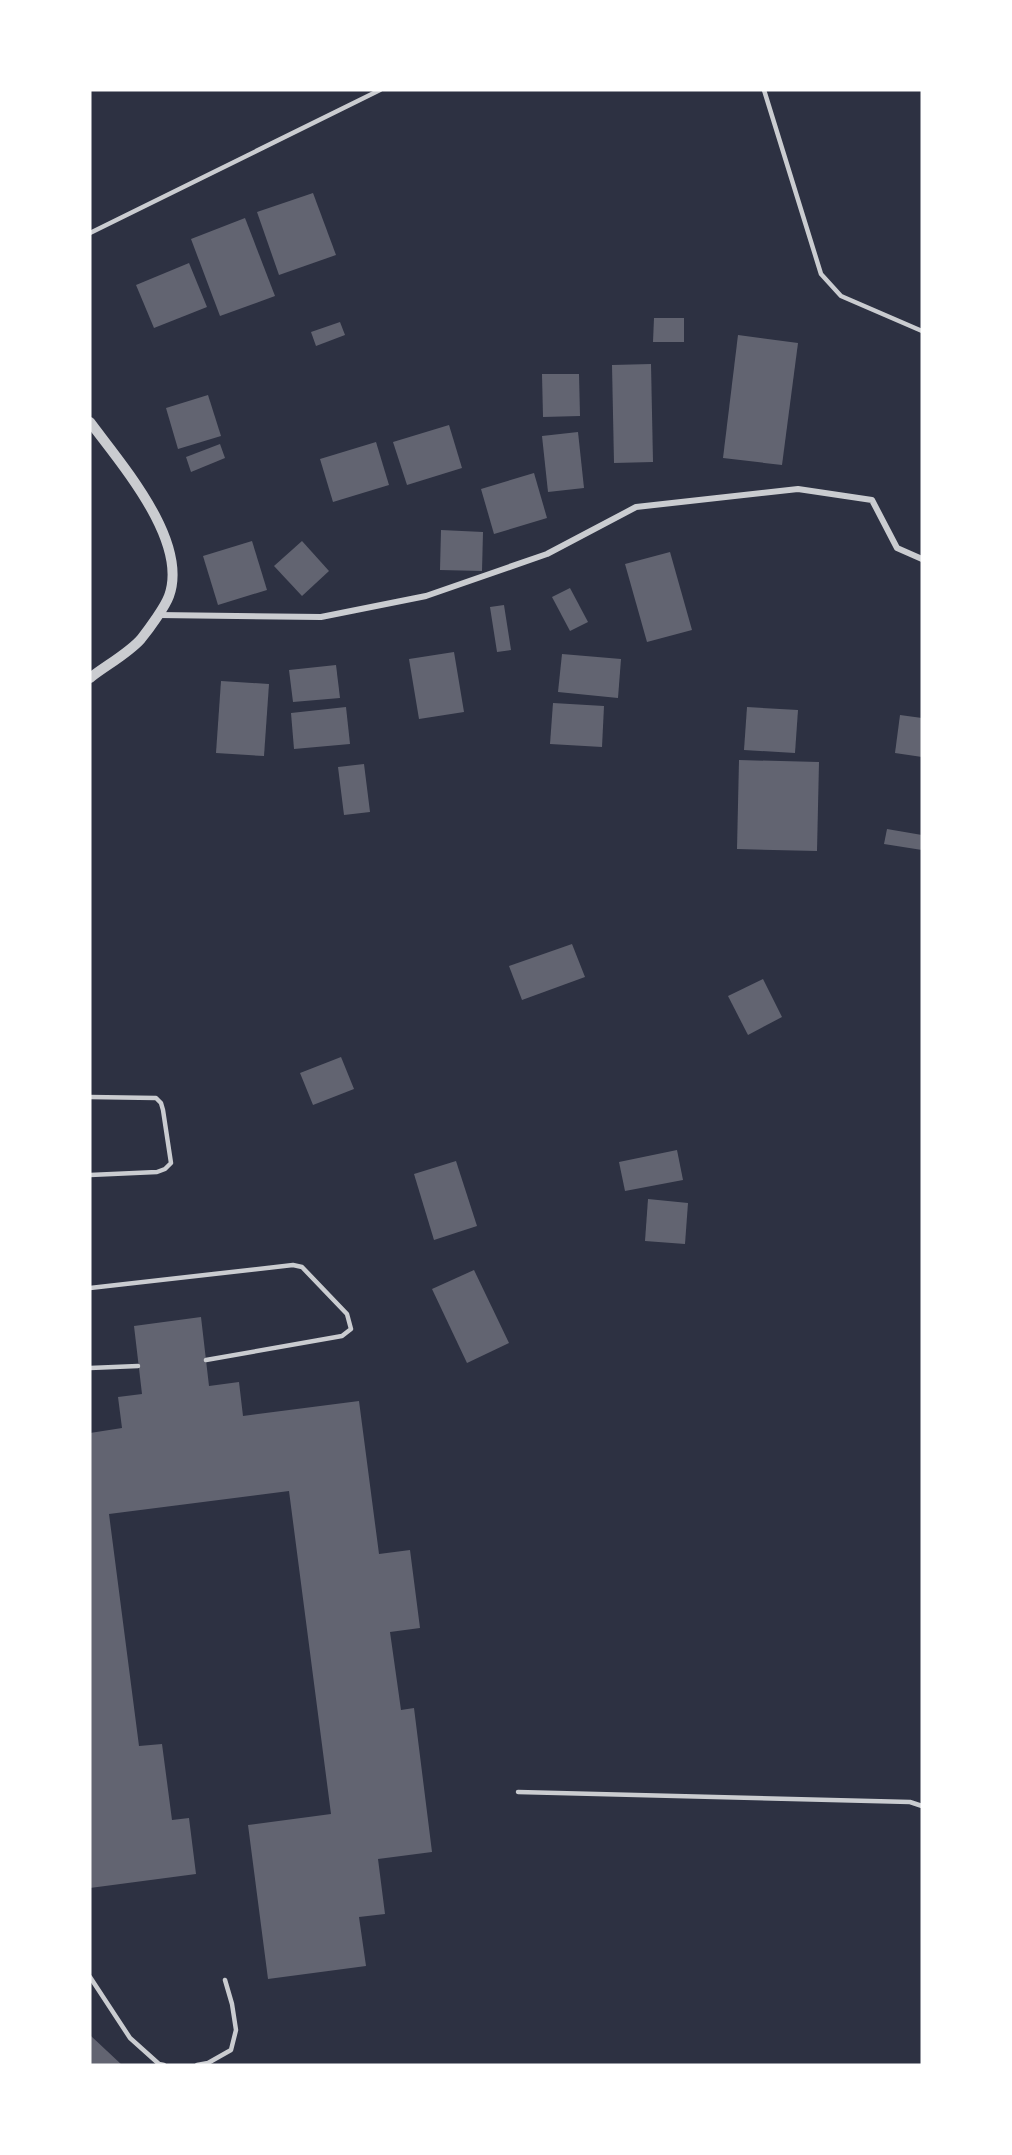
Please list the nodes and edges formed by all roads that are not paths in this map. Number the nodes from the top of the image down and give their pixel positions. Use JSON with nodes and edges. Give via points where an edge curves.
{"nodes":[{"id":1,"x":380,"y":90,"type":"edge"},
{"id":2,"x":764,"y":90,"type":"edge"},
{"id":3,"x":90,"y":233,"type":"edge"},
{"id":4,"x":922,"y":331,"type":"edge"},
{"id":5,"x":90,"y":422,"type":"edge"},
{"id":6,"x":922,"y":559,"type":"edge"},
{"id":7,"x":157,"y":615,"type":"junction"},
{"id":8,"x":90,"y":678,"type":"edge"},
{"id":9,"x":90,"y":1097,"type":"edge"},
{"id":10,"x":90,"y":1174,"type":"edge"},
{"id":11,"x":90,"y":1288,"type":"edge"},
{"id":12,"x":206,"y":1360,"type":"dead end"},
{"id":13,"x":138,"y":1366,"type":"dead end"},
{"id":14,"x":90,"y":1368,"type":"edge"},
{"id":15,"x":518,"y":1792,"type":"dead end"},
{"id":16,"x":922,"y":1806,"type":"edge"},
{"id":17,"x":90,"y":1977,"type":"edge"},
{"id":18,"x":225,"y":1980,"type":"dead end"},
{"id":19,"x":164,"y":2065,"type":"edge"},
{"id":20,"x":197,"y":2065,"type":"edge"}],
"edges":[{"from":1,"to":3,"type":"lane"},
{"from":2,"to":4,"type":"lane","via":[[821,274],[841,296]]},
{"from":5,"to":7,"type":"street","via":[[159,523],[169,551],[169,598]]},
{"from":6,"to":7,"type":"street","via":[[897,548],[872,500],[798,489],[636,507],[547,554],[426,596],[321,617]]},
{"from":7,"to":8,"type":"street","via":[[141,639]]},
{"from":9,"to":10,"type":"lane","via":[[156,1098],[163,1110],[171,1163],[157,1172]]},
{"from":11,"to":12,"type":"lane","via":[[293,1265],[302,1267],[347,1314],[351,1329],[342,1336]]},
{"from":13,"to":14,"type":"lane"},
{"from":15,"to":16,"type":"lane","via":[[910,1802]]},
{"from":17,"to":19,"type":"lane","via":[[130,2038]]},
{"from":18,"to":20,"type":"lane","via":[[236,2030],[231,2050]]}]}
